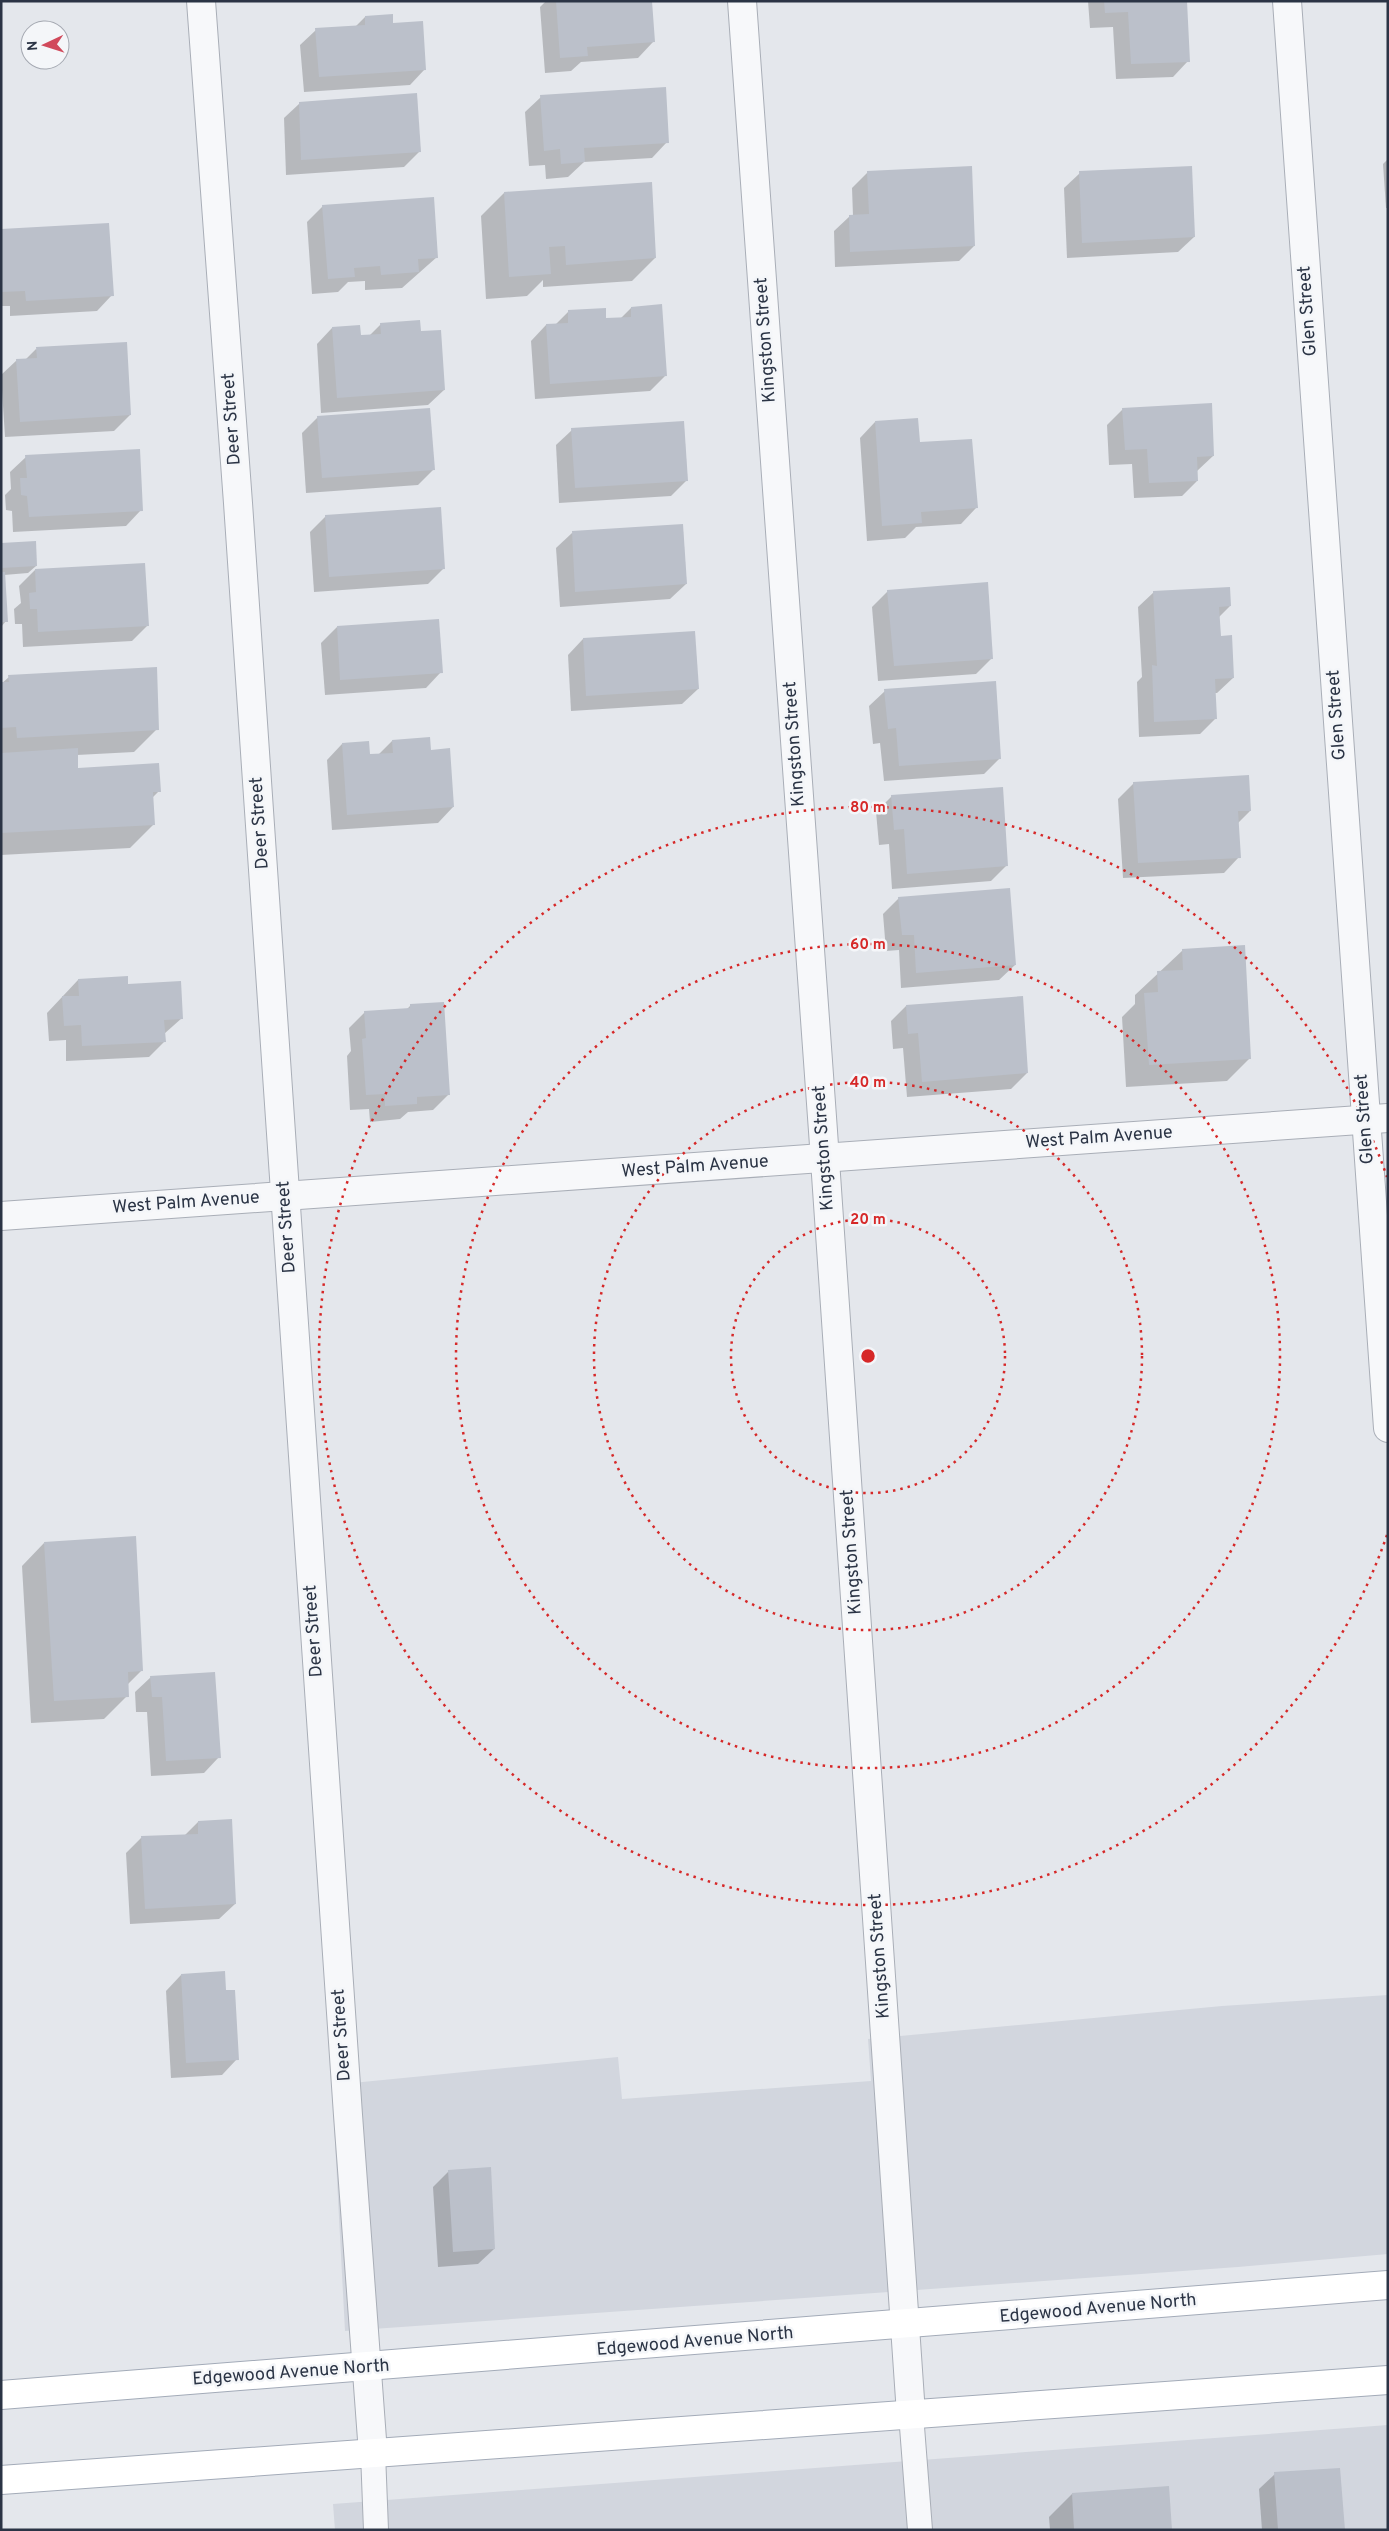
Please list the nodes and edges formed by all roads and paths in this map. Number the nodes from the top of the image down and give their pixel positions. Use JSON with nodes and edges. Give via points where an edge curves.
{"nodes":[{"id":1,"x":201,"y":1,"type":"edge"},
{"id":2,"x":742,"y":1,"type":"edge"},
{"id":3,"x":1287,"y":1,"type":"edge"},
{"id":4,"x":1376,"y":1118,"type":"edge"},
{"id":5,"x":825,"y":1158,"type":"junction"},
{"id":6,"x":284,"y":1196,"type":"junction"},
{"id":7,"x":1,"y":1216,"type":"edge"},
{"id":8,"x":1388,"y":1428,"type":"edge"},
{"id":9,"x":1388,"y":2286,"type":"edge"},
{"id":10,"x":905,"y":2325,"type":"junction"},
{"id":11,"x":367,"y":2367,"type":"junction"},
{"id":12,"x":1388,"y":2380,"type":"edge"},
{"id":13,"x":1,"y":2395,"type":"edge"},
{"id":14,"x":911,"y":2414,"type":"junction"},
{"id":15,"x":373,"y":2453,"type":"junction"},
{"id":16,"x":1,"y":2480,"type":"edge"},
{"id":17,"x":376,"y":2530,"type":"edge"},
{"id":18,"x":920,"y":2530,"type":"edge"}],
"edges":[{"from":1,"to":6,"type":"street","name":"Deer Street"},
{"from":2,"to":5,"type":"street","name":"Kingston Street"},
{"from":3,"to":4,"type":"street","name":"Glen Street"},
{"from":4,"to":5,"type":"street","name":"West Palm Avenue"},
{"from":4,"to":8,"type":"street","name":"Glen Street"},
{"from":5,"to":6,"type":"street","name":"West Palm Avenue"},
{"from":5,"to":10,"type":"street","name":"Kingston Street"},
{"from":6,"to":7,"type":"street","name":"West Palm Avenue"},
{"from":6,"to":11,"type":"street","name":"Deer Street"},
{"from":9,"to":10,"type":"main road","name":"Edgewood Avenue North"},
{"from":10,"to":11,"type":"main road","name":"Edgewood Avenue North"},
{"from":10,"to":14,"type":"street","name":"Kingston Street"},
{"from":11,"to":13,"type":"main road","name":"Edgewood Avenue North"},
{"from":11,"to":15,"type":"street","name":"Deer Street"},
{"from":12,"to":14,"type":"main road"},
{"from":14,"to":15,"type":"main road"},
{"from":14,"to":18,"type":"lane"},
{"from":15,"to":16,"type":"main road"},
{"from":15,"to":17,"type":"lane"}]}
